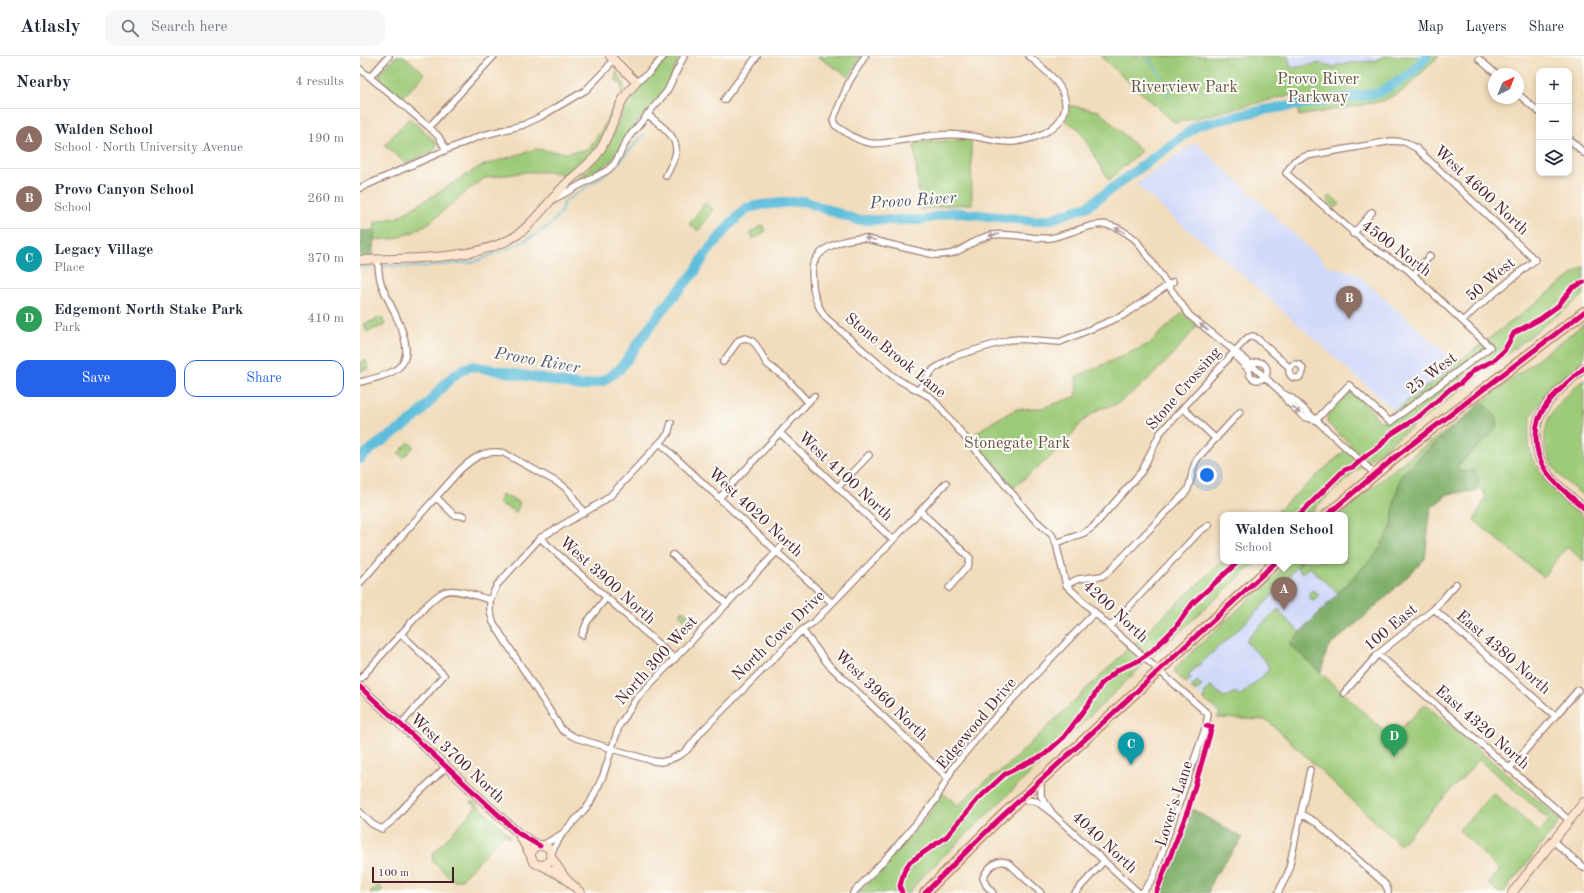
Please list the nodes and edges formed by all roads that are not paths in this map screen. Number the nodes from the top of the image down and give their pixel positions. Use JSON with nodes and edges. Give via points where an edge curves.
{"nodes":[{"id":1,"x":389,"y":56,"type":"edge"},
{"id":2,"x":494,"y":56,"type":"edge"},
{"id":3,"x":664,"y":56,"type":"edge"},
{"id":4,"x":684,"y":56,"type":"edge"},
{"id":5,"x":757,"y":56,"type":"edge"},
{"id":6,"x":865,"y":56,"type":"edge"},
{"id":7,"x":1029,"y":56,"type":"edge"},
{"id":8,"x":612,"y":57,"type":"edge"},
{"id":9,"x":1479,"y":58,"type":"dead end"},
{"id":10,"x":1490,"y":68,"type":"edge"},
{"id":11,"x":360,"y":69,"type":"edge"},
{"id":12,"x":370,"y":78,"type":"junction"},
{"id":13,"x":636,"y":82,"type":"junction"},
{"id":14,"x":1524,"y":99,"type":"edge"},
{"id":15,"x":724,"y":100,"type":"dead end"},
{"id":16,"x":1536,"y":109,"type":"edge"},
{"id":17,"x":647,"y":114,"type":"junction"},
{"id":18,"x":429,"y":127,"type":"junction"},
{"id":19,"x":1570,"y":140,"type":"edge"},
{"id":20,"x":1407,"y":143,"type":"joint"},
{"id":21,"x":446,"y":150,"type":"junction"},
{"id":22,"x":1584,"y":153,"type":"edge"},
{"id":23,"x":666,"y":176,"type":"dead end"},
{"id":24,"x":360,"y":188,"type":"edge"},
{"id":25,"x":552,"y":200,"type":"junction"},
{"id":26,"x":1372,"y":212,"type":"dead end"},
{"id":27,"x":1353,"y":234,"type":"junction"},
{"id":28,"x":1430,"y":256,"type":"dead end"},
{"id":29,"x":378,"y":259,"type":"junction"},
{"id":30,"x":360,"y":260,"type":"edge"},
{"id":31,"x":1535,"y":260,"type":"joint"},
{"id":32,"x":1413,"y":275,"type":"junction"},
{"id":33,"x":1174,"y":282,"type":"dead end"},
{"id":34,"x":1168,"y":286,"type":"junction"},
{"id":35,"x":1584,"y":312,"type":"edge"},
{"id":36,"x":1463,"y":321,"type":"junction"},
{"id":37,"x":1490,"y":347,"type":"joint"},
{"id":38,"x":1234,"y":352,"type":"junction"},
{"id":39,"x":723,"y":362,"type":"dead end"},
{"id":40,"x":1250,"y":367,"type":"junction"},
{"id":41,"x":1290,"y":368,"type":"dead end"},
{"id":42,"x":1584,"y":368,"type":"edge"},
{"id":43,"x":1263,"y":376,"type":"junction"},
{"id":44,"x":360,"y":382,"type":"edge"},
{"id":45,"x":919,"y":390,"type":"junction"},
{"id":46,"x":814,"y":396,"type":"dead end"},
{"id":47,"x":808,"y":402,"type":"junction"},
{"id":48,"x":1183,"y":408,"type":"junction"},
{"id":49,"x":1240,"y":412,"type":"dead end"},
{"id":50,"x":1316,"y":420,"type":"junction"},
{"id":51,"x":671,"y":423,"type":"dead end"},
{"id":52,"x":780,"y":433,"type":"junction"},
{"id":53,"x":1216,"y":439,"type":"junction"},
{"id":54,"x":660,"y":443,"type":"junction"},
{"id":55,"x":869,"y":455,"type":"dead end"},
{"id":56,"x":1375,"y":474,"type":"junction"},
{"id":57,"x":946,"y":483,"type":"dead end"},
{"id":58,"x":838,"y":487,"type":"junction"},
{"id":59,"x":436,"y":497,"type":"junction"},
{"id":60,"x":719,"y":498,"type":"junction"},
{"id":61,"x":1584,"y":508,"type":"edge"},
{"id":62,"x":920,"y":511,"type":"junction"},
{"id":63,"x":1331,"y":512,"type":"edge"},
{"id":64,"x":584,"y":513,"type":"junction"},
{"id":65,"x":464,"y":516,"type":"dead end"},
{"id":66,"x":1209,"y":525,"type":"dead end"},
{"id":67,"x":540,"y":538,"type":"junction"},
{"id":68,"x":893,"y":540,"type":"junction"},
{"id":69,"x":786,"y":542,"type":"dead end"},
{"id":70,"x":1056,"y":543,"type":"junction"},
{"id":71,"x":777,"y":552,"type":"junction"},
{"id":72,"x":673,"y":555,"type":"dead end"},
{"id":73,"x":1274,"y":564,"type":"edge"},
{"id":74,"x":360,"y":583,"type":"edge"},
{"id":75,"x":1456,"y":584,"type":"dead end"},
{"id":76,"x":1066,"y":585,"type":"junction"},
{"id":77,"x":949,"y":588,"type":"dead end"},
{"id":78,"x":606,"y":598,"type":"junction"},
{"id":79,"x":490,"y":600,"type":"junction"},
{"id":80,"x":832,"y":603,"type":"junction"},
{"id":81,"x":727,"y":604,"type":"junction"},
{"id":82,"x":1434,"y":609,"type":"junction"},
{"id":83,"x":1095,"y":612,"type":"junction"},
{"id":84,"x":1110,"y":627,"type":"junction"},
{"id":85,"x":802,"y":630,"type":"junction"},
{"id":86,"x":401,"y":634,"type":"junction"},
{"id":87,"x":582,"y":635,"type":"dead end"},
{"id":88,"x":1378,"y":654,"type":"junction"},
{"id":89,"x":675,"y":659,"type":"junction"},
{"id":90,"x":1159,"y":671,"type":"junction"},
{"id":91,"x":360,"y":679,"type":"edge"},
{"id":92,"x":360,"y":687,"type":"edge"},
{"id":93,"x":1578,"y":690,"type":"dead end"},
{"id":94,"x":1344,"y":693,"type":"dead end"},
{"id":95,"x":1555,"y":716,"type":"junction"},
{"id":96,"x":401,"y":724,"type":"junction"},
{"id":97,"x":610,"y":749,"type":"junction"},
{"id":98,"x":446,"y":767,"type":"junction"},
{"id":99,"x":1509,"y":769,"type":"junction"},
{"id":100,"x":1310,"y":770,"type":"dead end"},
{"id":101,"x":947,"y":777,"type":"junction"},
{"id":102,"x":1041,"y":780,"type":"junction"},
{"id":103,"x":1020,"y":800,"type":"junction"},
{"id":104,"x":1584,"y":802,"type":"edge"},
{"id":105,"x":360,"y":812,"type":"edge"},
{"id":106,"x":1052,"y":813,"type":"junction"},
{"id":107,"x":1301,"y":814,"type":"junction"},
{"id":108,"x":1570,"y":820,"type":"junction"},
{"id":109,"x":518,"y":833,"type":"junction"},
{"id":110,"x":562,"y":834,"type":"junction"},
{"id":111,"x":1553,"y":841,"type":"junction"},
{"id":112,"x":541,"y":846,"type":"junction"},
{"id":113,"x":550,"y":855,"type":"junction"},
{"id":114,"x":531,"y":856,"type":"junction"},
{"id":115,"x":1104,"y":861,"type":"junction"},
{"id":116,"x":541,"y":865,"type":"junction"},
{"id":117,"x":1584,"y":868,"type":"edge"},
{"id":118,"x":565,"y":878,"type":"junction"},
{"id":119,"x":578,"y":892,"type":"edge"},
{"id":120,"x":1388,"y":892,"type":"edge"},
{"id":121,"x":853,"y":893,"type":"edge"},
{"id":122,"x":925,"y":893,"type":"edge"},
{"id":123,"x":994,"y":893,"type":"edge"},
{"id":124,"x":1041,"y":893,"type":"edge"},
{"id":125,"x":1075,"y":893,"type":"edge"},
{"id":126,"x":1139,"y":893,"type":"edge"},
{"id":127,"x":1142,"y":893,"type":"edge"},
{"id":128,"x":1278,"y":893,"type":"edge"},
{"id":129,"x":1512,"y":893,"type":"edge"}],
"edges":[{"from":1,"to":12,"type":"street"},
{"from":2,"to":18,"type":"street"},
{"from":3,"to":13,"type":"street","via":[[649,73]]},
{"from":4,"to":17,"type":"street","via":[[667,91]]},
{"from":5,"to":15,"type":"street"},
{"from":6,"to":7,"type":"street","via":[[833,120],[834,125],[871,144],[961,134],[1011,142],[1049,132],[1059,123],[1064,112],[1065,100],[1055,81]]},
{"from":8,"to":13,"type":"main road"},
{"from":8,"to":21,"type":"street","via":[[608,67],[586,90],[540,117]]},
{"from":9,"to":10,"type":"street"},
{"from":11,"to":12,"type":"street"},
{"from":12,"to":18,"type":"street"},
{"from":13,"to":25,"type":"main road","via":[[624,96],[596,155]]},
{"from":14,"to":16,"type":"street"},
{"from":17,"to":23,"type":"street","via":[[670,133],[676,145],[676,154]]},
{"from":17,"to":25,"type":"street","via":[[608,170]]},
{"from":18,"to":21,"type":"street","via":[[439,137]]},
{"from":19,"to":22,"type":"street"},
{"from":20,"to":27,"type":"street","name":"4500 North","via":[[1392,141],[1306,156],[1294,161],[1286,173]]},
{"from":20,"to":31,"type":"street","name":"West 4600 North","via":[[1416,148]]},
{"from":21,"to":24,"type":"street"},
{"from":25,"to":29,"type":"main road","via":[[517,235],[497,245],[479,251],[442,256]]},
{"from":26,"to":27,"type":"street"},
{"from":27,"to":32,"type":"street","name":"4500 North"},
{"from":28,"to":32,"type":"street"},
{"from":29,"to":30,"type":"main road"},
{"from":29,"to":44,"type":"street","via":[[381,284],[406,342],[406,354],[401,365],[392,372]]},
{"from":31,"to":36,"type":"street","name":"50 West"},
{"from":32,"to":36,"type":"street","name":"4500 North"},
{"from":33,"to":34,"type":"street"},
{"from":38,"to":34,"type":"street","one_way":true,"via":[[1190,316]]},
{"from":34,"to":45,"type":"street","via":[[1122,316],[1060,342],[1009,340],[955,356],[934,369]]},
{"from":34,"to":45,"type":"street","name":"Stone Brook Lane","one_way":true,"via":[[1136,240],[1126,232],[1099,224],[1051,238],[992,235],[944,255],[863,238],[851,238],[824,250],[814,264],[812,273],[819,310],[893,376]]},
{"from":35,"to":56,"type":"highway"},
{"from":36,"to":37,"type":"street","name":"4500 North"},
{"from":37,"to":50,"type":"street","name":"25 West","via":[[1390,422],[1349,385]]},
{"from":38,"to":40,"type":"street"},
{"from":38,"to":41,"type":"street","name":"Stone Crossing","via":[[1247,338],[1253,336]]},
{"from":38,"to":48,"type":"street","name":"Stone Crossing"},
{"from":39,"to":47,"type":"street","via":[[739,340],[751,340],[767,364],[787,379]]},
{"from":40,"to":43,"type":"street","via":[[1249,374],[1255,380],[1260,380]]},
{"from":40,"to":43,"type":"street","via":[[1255,362],[1260,362],[1267,368]]},
{"from":42,"to":61,"type":"main road","via":[[1543,410],[1537,424],[1536,443],[1539,458],[1548,474]]},
{"from":43,"to":50,"type":"street"},
{"from":45,"to":70,"type":"street","name":"Stone Brook Lane","via":[[932,398],[1032,517],[1052,535]]},
{"from":46,"to":47,"type":"street"},
{"from":47,"to":52,"type":"street"},
{"from":48,"to":53,"type":"street"},
{"from":48,"to":70,"type":"street","name":"Stone Crossing","via":[[1160,433],[1142,471],[1093,528]]},
{"from":49,"to":53,"type":"street"},
{"from":50,"to":56,"type":"street"},
{"from":51,"to":54,"type":"street","via":[[669,432]]},
{"from":52,"to":58,"type":"street","name":"West 4100 North"},
{"from":52,"to":60,"type":"street"},
{"from":53,"to":76,"type":"street","via":[[1193,466],[1187,491],[1109,571],[1102,576],[1078,579]]},
{"from":54,"to":60,"type":"street","name":"West 4020 North"},
{"from":54,"to":64,"type":"street","via":[[610,496]]},
{"from":55,"to":58,"type":"street"},
{"from":56,"to":63,"type":"highway"},
{"from":57,"to":62,"type":"street","name":"North Cove Drive"},
{"from":58,"to":68,"type":"street","name":"West 4100 North"},
{"from":59,"to":64,"type":"street","via":[[470,461],[486,452],[499,452],[565,487]]},
{"from":59,"to":65,"type":"street","via":[[454,515]]},
{"from":59,"to":74,"type":"street"},
{"from":60,"to":71,"type":"street","name":"West 4020 North"},
{"from":62,"to":68,"type":"street","name":"North Cove Drive"},
{"from":62,"to":77,"type":"street","via":[[970,558],[968,566]]},
{"from":64,"to":67,"type":"street"},
{"from":66,"to":84,"type":"street","via":[[1199,532]]},
{"from":67,"to":78,"type":"street","name":"West 3900 North"},
{"from":67,"to":79,"type":"street","via":[[497,585]]},
{"from":68,"to":80,"type":"street","name":"North Cove Drive"},
{"from":69,"to":71,"type":"street","name":"North 300 West"},
{"from":70,"to":76,"type":"street","name":"4200 North"},
{"from":71,"to":80,"type":"street","name":"West 4020 North"},
{"from":71,"to":81,"type":"street","name":"North 300 West"},
{"from":72,"to":81,"type":"street"},
{"from":73,"to":90,"type":"highway"},
{"from":75,"to":82,"type":"street","name":"100 East"},
{"from":76,"to":83,"type":"street","name":"4200 North"},
{"from":78,"to":87,"type":"street","via":[[587,622]]},
{"from":78,"to":89,"type":"street","name":"West 3900 North"},
{"from":79,"to":86,"type":"street","via":[[452,590],[445,592],[427,605]]},
{"from":79,"to":97,"type":"street","name":"North Cove Drive","via":[[493,622],[558,726],[568,735]]},
{"from":80,"to":85,"type":"street","name":"North Cove Drive","via":[[814,622]]},
{"from":81,"to":89,"type":"street","name":"North 300 West"},
{"from":82,"to":88,"type":"street","name":"100 East"},
{"from":82,"to":95,"type":"street","name":"East 4380 North"},
{"from":83,"to":84,"type":"street","name":"4200 North"},
{"from":83,"to":101,"type":"street","name":"Edgewood Drive","via":[[990,723]]},
{"from":84,"to":90,"type":"street","name":"4200 North"},
{"from":85,"to":97,"type":"street","name":"North Cove Drive","via":[[682,754],[669,760],[653,761]]},
{"from":85,"to":101,"type":"street","name":"West 3960 North","via":[[828,664]]},
{"from":86,"to":91,"type":"street"},
{"from":86,"to":96,"type":"street","via":[[444,675]]},
{"from":88,"to":94,"type":"street","name":"100 East"},
{"from":88,"to":99,"type":"street","name":"East 4320 North"},
{"from":89,"to":97,"type":"street","name":"North 300 West","via":[[637,698],[619,726]]},
{"from":90,"to":102,"type":"highway"},
{"from":90,"to":127,"type":"street","name":"4200 North","via":[[1208,714],[1204,733],[1158,867]]},
{"from":92,"to":96,"type":"main road","name":"West 3700 North"},
{"from":93,"to":95,"type":"street"},
{"from":95,"to":99,"type":"street"},
{"from":96,"to":98,"type":"main road","name":"West 3700 North"},
{"from":97,"to":110,"type":"street","name":"North 300 West","via":[[600,782],[590,803]]},
{"from":98,"to":105,"type":"street","via":[[382,829],[372,824]]},
{"from":98,"to":109,"type":"main road","name":"West 3700 North"},
{"from":99,"to":108,"type":"street","name":"East 4320 North"},
{"from":100,"to":107,"type":"street"},
{"from":101,"to":121,"type":"street","name":"Edgewood Drive","via":[[935,801]]},
{"from":102,"to":103,"type":"highway"},
{"from":102,"to":106,"type":"street","name":"4040 North","via":[[1041,796]]},
{"from":103,"to":106,"type":"street","name":"4040 North","via":[[1036,801]]},
{"from":103,"to":122,"type":"highway"},
{"from":104,"to":108,"type":"main road"},
{"from":106,"to":115,"type":"street","name":"4040 North"},
{"from":107,"to":120,"type":"street","via":[[1317,823],[1385,884]]},
{"from":107,"to":128,"type":"street","via":[[1288,873]]},
{"from":108,"to":111,"type":"main road"},
{"from":109,"to":112,"type":"main road","name":"West 3700 North"},
{"from":109,"to":114,"type":"main road","name":"West 3700 North"},
{"from":110,"to":112,"type":"street","name":"North 300 West"},
{"from":110,"to":113,"type":"street","name":"North 300 West"},
{"from":111,"to":117,"type":"street"},
{"from":111,"to":129,"type":"main road"},
{"from":112,"to":113,"type":"main road","via":[[547,848]]},
{"from":112,"to":114,"type":"main road","via":[[534,849]]},
{"from":113,"to":116,"type":"main road","via":[[548,862]]},
{"from":113,"to":118,"type":"main road"},
{"from":114,"to":116,"type":"main road","via":[[534,862]]},
{"from":115,"to":125,"type":"street"},
{"from":115,"to":126,"type":"street","name":"4040 North"},
{"from":116,"to":118,"type":"main road"},
{"from":118,"to":119,"type":"main road"},
{"from":123,"to":124,"type":"street","via":[[986,885],[984,876],[999,861],[1008,863]]}]}
